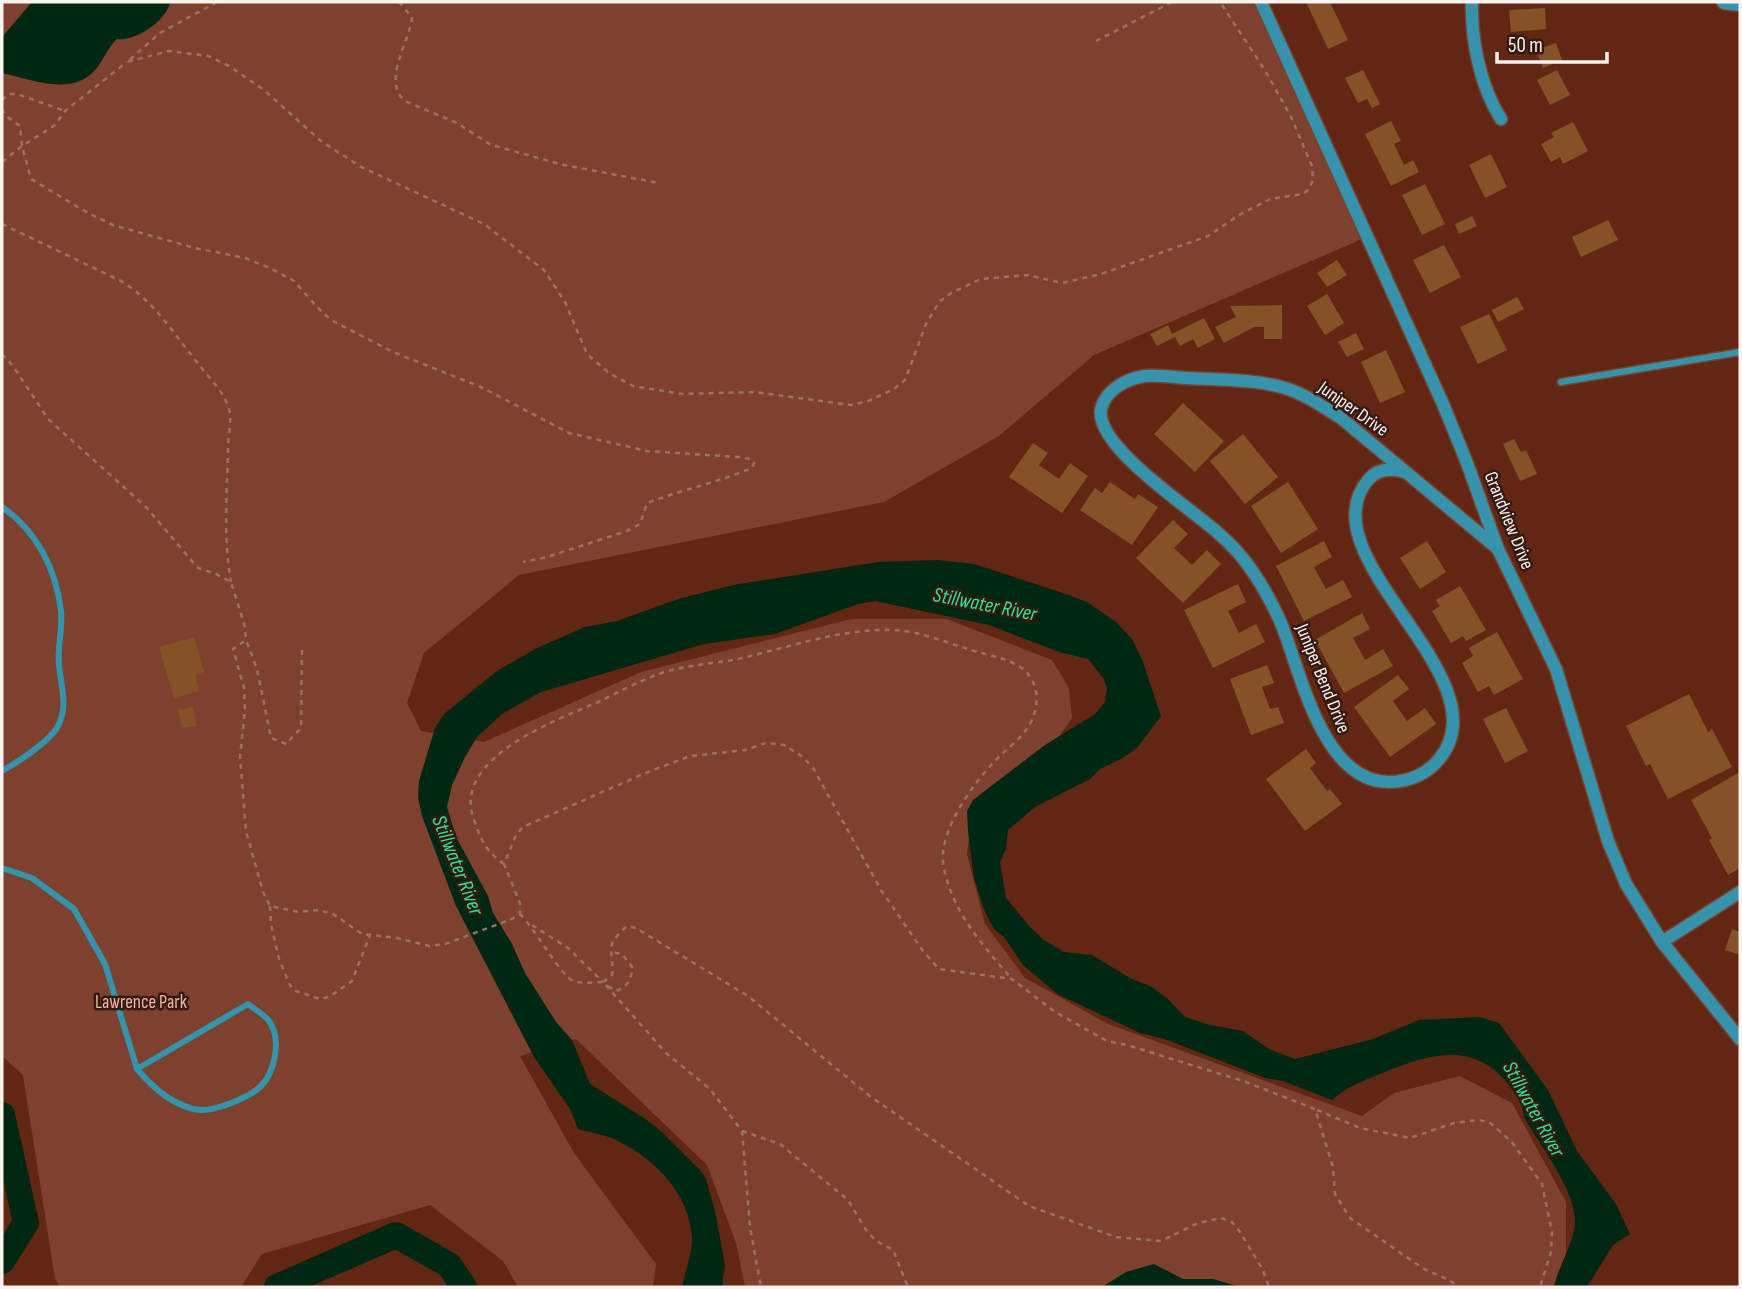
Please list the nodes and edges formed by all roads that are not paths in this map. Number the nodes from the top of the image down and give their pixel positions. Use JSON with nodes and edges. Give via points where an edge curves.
{"nodes":[{"id":1,"x":1261,"y":2,"type":"edge"},
{"id":2,"x":1472,"y":2,"type":"edge"},
{"id":3,"x":1724,"y":2,"type":"edge"},
{"id":4,"x":1740,"y":4,"type":"edge"},
{"id":5,"x":1501,"y":119,"type":"dead end"},
{"id":6,"x":1740,"y":352,"type":"edge"},
{"id":7,"x":1561,"y":382,"type":"dead end"},
{"id":8,"x":1114,"y":387,"type":"joint"},
{"id":9,"x":1405,"y":472,"type":"junction"},
{"id":10,"x":2,"y":507,"type":"edge"},
{"id":11,"x":1498,"y":549,"type":"junction"},
{"id":12,"x":2,"y":771,"type":"edge"},
{"id":13,"x":2,"y":868,"type":"edge"},
{"id":14,"x":1740,"y":892,"type":"edge"},
{"id":15,"x":1662,"y":942,"type":"junction"},
{"id":16,"x":1736,"y":1026,"type":"edge"},
{"id":17,"x":1740,"y":1039,"type":"edge"},
{"id":18,"x":137,"y":1069,"type":"junction"}],
"edges":[{"from":1,"to":11,"type":"street","name":"Grandview Drive","via":[[1443,404]]},
{"from":2,"to":5,"type":"street","via":[[1479,60]]},
{"from":3,"to":4,"type":"street"},
{"from":6,"to":7,"type":"lane"},
{"from":8,"to":9,"type":"street","name":"Juniper Drive","via":[[1144,376],[1276,386],[1341,418]]},
{"from":8,"to":9,"type":"street","name":"Juniper Bend Drive","via":[[1101,408],[1103,426],[1130,460],[1242,556],[1269,596],[1331,747],[1360,775],[1387,782],[1426,771],[1444,753],[1454,730],[1453,706],[1439,672],[1367,558],[1359,534],[1357,510],[1368,480],[1383,470]]},
{"from":9,"to":11,"type":"street","name":"Juniper Drive"},
{"from":10,"to":12,"type":"lane","via":[[21,520],[51,565],[61,612],[59,663],[65,703],[57,728],[22,760]]},
{"from":11,"to":15,"type":"street","name":"Grandview Drive","via":[[1556,669],[1616,863]]},
{"from":13,"to":18,"type":"lane","via":[[32,878],[74,909],[105,964]]},
{"from":14,"to":15,"type":"street"},
{"from":15,"to":16,"type":"street","name":"Grandview Drive"},
{"from":16,"to":17,"type":"street","name":"Grandview Drive"},
{"from":18,"to":18,"type":"lane","via":[[248,1004],[270,1021],[276,1043],[262,1086],[248,1096],[203,1110],[174,1101]]}]}
